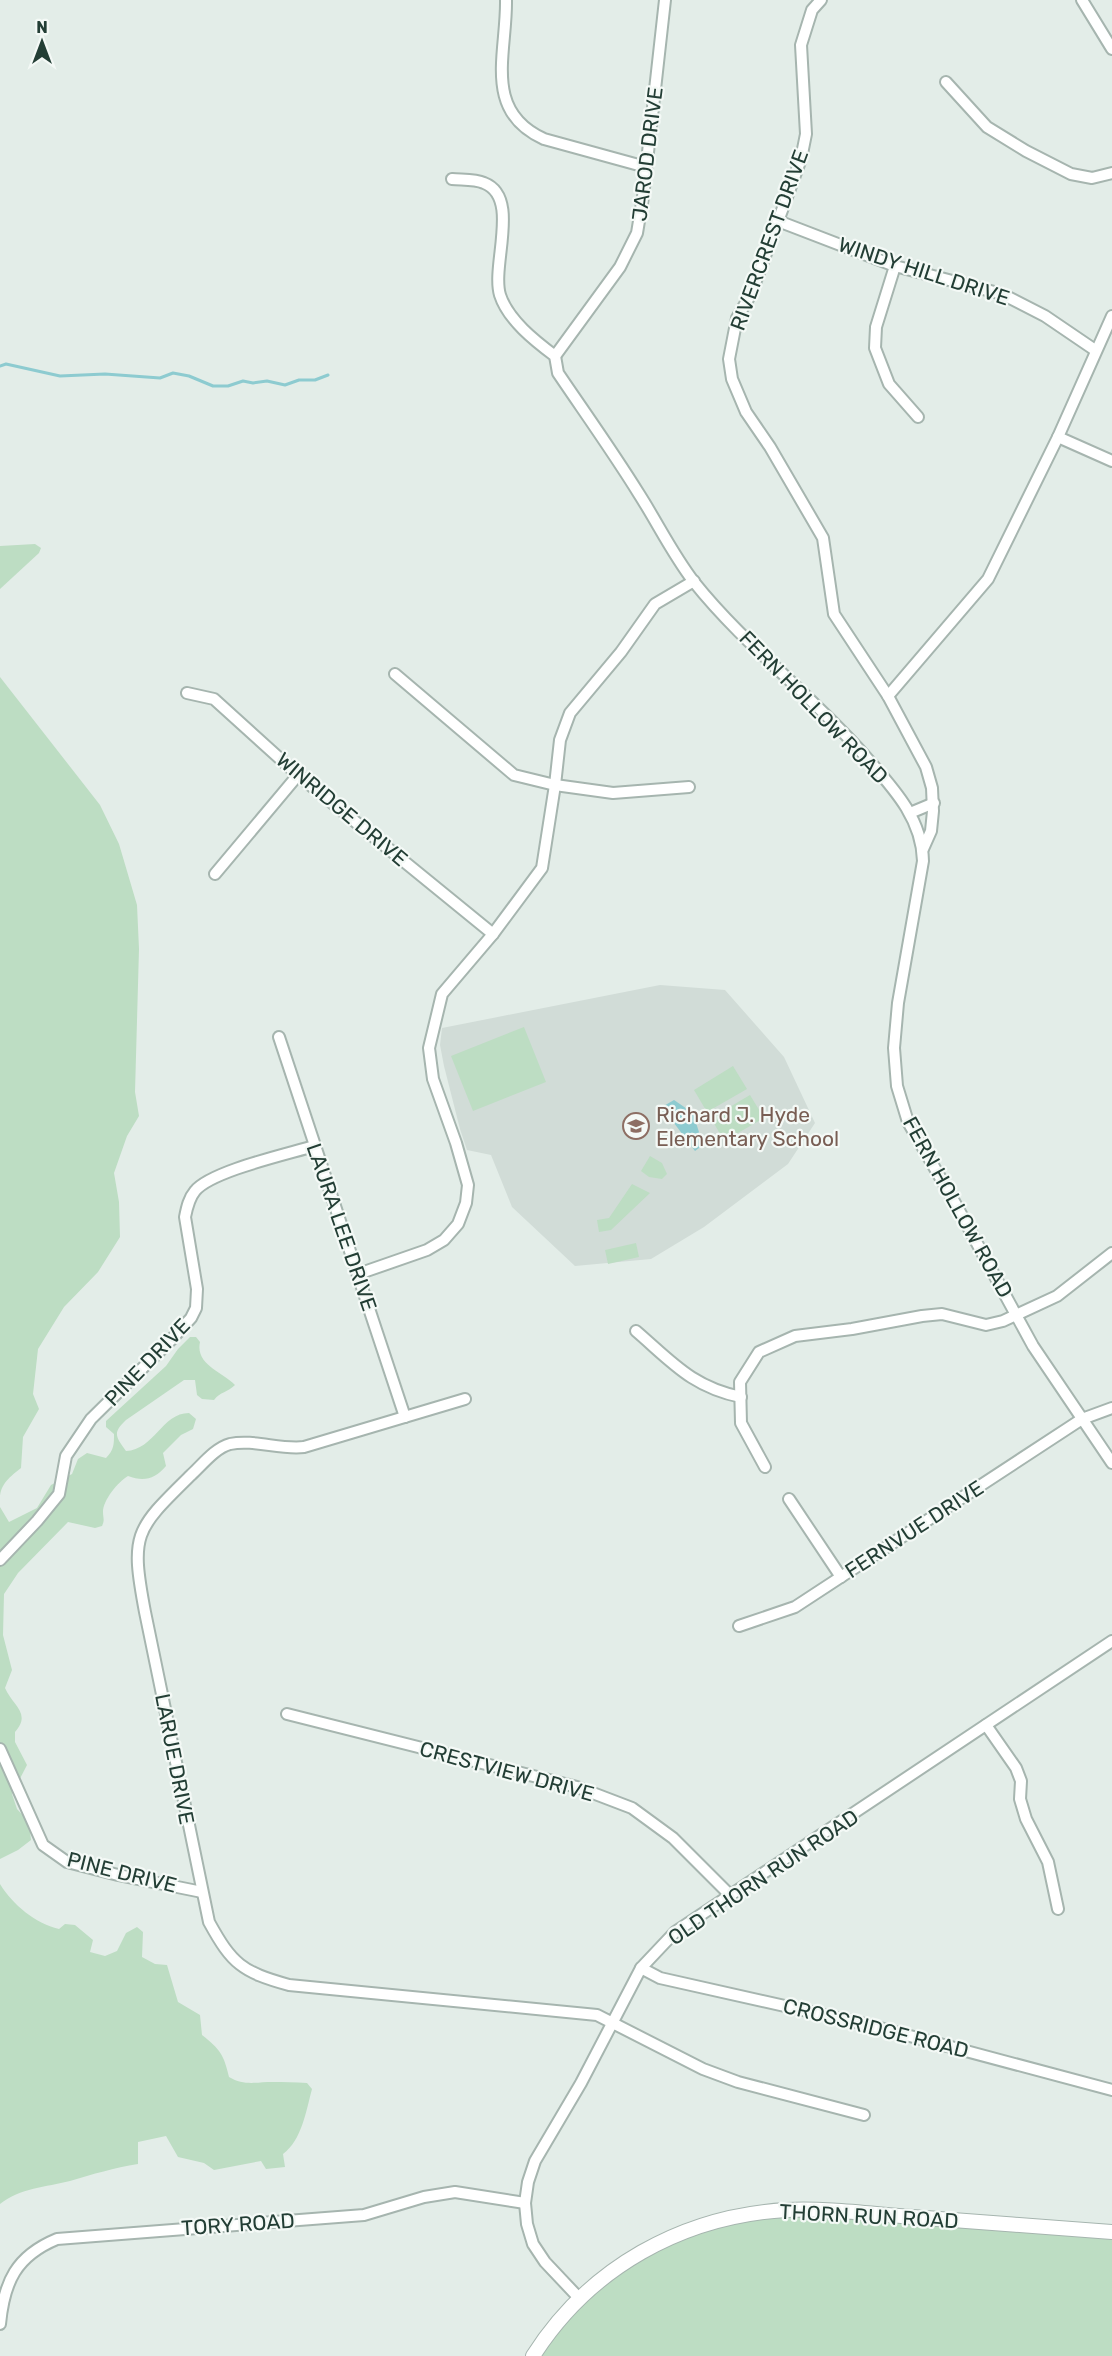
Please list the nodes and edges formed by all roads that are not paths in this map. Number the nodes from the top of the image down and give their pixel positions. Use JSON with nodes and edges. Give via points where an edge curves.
{"nodes":[{"id":1,"x":506,"y":0,"type":"edge"},
{"id":2,"x":664,"y":0,"type":"edge"},
{"id":3,"x":821,"y":0,"type":"edge"},
{"id":4,"x":1082,"y":0,"type":"edge"},
{"id":5,"x":1112,"y":49,"type":"edge"},
{"id":6,"x":946,"y":81,"type":"dead end"},
{"id":7,"x":646,"y":167,"type":"junction"},
{"id":8,"x":1112,"y":173,"type":"edge"},
{"id":9,"x":452,"y":178,"type":"dead end"},
{"id":10,"x":778,"y":221,"type":"junction"},
{"id":11,"x":895,"y":266,"type":"junction"},
{"id":12,"x":1112,"y":316,"type":"edge"},
{"id":13,"x":1095,"y":350,"type":"junction"},
{"id":14,"x":555,"y":356,"type":"junction"},
{"id":15,"x":918,"y":417,"type":"dead end"},
{"id":16,"x":1058,"y":437,"type":"junction"},
{"id":17,"x":1112,"y":461,"type":"edge"},
{"id":18,"x":694,"y":581,"type":"junction"},
{"id":19,"x":395,"y":675,"type":"dead end"},
{"id":20,"x":187,"y":693,"type":"dead end"},
{"id":21,"x":888,"y":696,"type":"junction"},
{"id":22,"x":298,"y":775,"type":"junction"},
{"id":23,"x":555,"y":785,"type":"junction"},
{"id":24,"x":689,"y":787,"type":"dead end"},
{"id":25,"x":934,"y":803,"type":"junction"},
{"id":26,"x":910,"y":813,"type":"junction"},
{"id":27,"x":923,"y":850,"type":"junction"},
{"id":28,"x":215,"y":874,"type":"dead end"},
{"id":29,"x":493,"y":934,"type":"junction"},
{"id":30,"x":279,"y":1037,"type":"dead end"},
{"id":31,"x":314,"y":1146,"type":"junction"},
{"id":32,"x":1112,"y":1253,"type":"edge"},
{"id":33,"x":358,"y":1274,"type":"junction"},
{"id":34,"x":1017,"y":1316,"type":"junction"},
{"id":35,"x":636,"y":1330,"type":"dead end"},
{"id":36,"x":741,"y":1397,"type":"junction"},
{"id":37,"x":465,"y":1399,"type":"dead end"},
{"id":38,"x":1112,"y":1408,"type":"edge"},
{"id":39,"x":405,"y":1417,"type":"junction"},
{"id":40,"x":1082,"y":1419,"type":"junction"},
{"id":41,"x":1112,"y":1462,"type":"edge"},
{"id":42,"x":765,"y":1467,"type":"dead end"},
{"id":43,"x":789,"y":1499,"type":"dead end"},
{"id":44,"x":0,"y":1560,"type":"edge"},
{"id":45,"x":841,"y":1577,"type":"junction"},
{"id":46,"x":739,"y":1626,"type":"dead end"},
{"id":47,"x":1112,"y":1641,"type":"edge"},
{"id":48,"x":287,"y":1714,"type":"dead end"},
{"id":49,"x":986,"y":1725,"type":"junction"},
{"id":50,"x":0,"y":1749,"type":"edge"},
{"id":51,"x":202,"y":1892,"type":"junction"},
{"id":52,"x":731,"y":1896,"type":"junction"},
{"id":53,"x":1058,"y":1909,"type":"dead end"},
{"id":54,"x":641,"y":1968,"type":"junction"},
{"id":55,"x":613,"y":2023,"type":"junction"},
{"id":56,"x":1112,"y":2090,"type":"edge"},
{"id":57,"x":864,"y":2115,"type":"dead end"},
{"id":58,"x":525,"y":2203,"type":"junction"},
{"id":59,"x":1112,"y":2232,"type":"edge"},
{"id":60,"x":579,"y":2298,"type":"junction"},
{"id":61,"x":0,"y":2324,"type":"edge"},
{"id":62,"x":533,"y":2356,"type":"edge"}],
"edges":[{"from":1,"to":7,"type":"street","via":[[501,77],[504,97],[515,118],[544,139]]},
{"from":2,"to":7,"type":"street","name":"JAROD DRIVE"},
{"from":3,"to":10,"type":"street","name":"RIVERCREST DRIVE","via":[[812,10],[801,45],[806,134]]},
{"from":4,"to":5,"type":"street"},
{"from":6,"to":8,"type":"street","via":[[987,127],[1026,151],[1071,174],[1092,178]]},
{"from":7,"to":14,"type":"street","name":"JAROD DRIVE","via":[[633,245]]},
{"from":9,"to":14,"type":"street","via":[[484,183],[501,196],[499,293],[512,317]]},
{"from":10,"to":11,"type":"street","name":"WINDY HILL DRIVE"},
{"from":10,"to":21,"type":"street","name":"RIVERCREST DRIVE","via":[[751,294],[737,318],[729,359],[732,380],[746,412],[823,538],[834,614]]},
{"from":11,"to":13,"type":"street","name":"WINDY HILL DRIVE","via":[[1002,294],[1046,316]]},
{"from":11,"to":15,"type":"street","via":[[876,327],[875,348],[889,384]]},
{"from":12,"to":13,"type":"street"},
{"from":13,"to":16,"type":"street"},
{"from":14,"to":18,"type":"street","name":"FERN HOLLOW ROAD","via":[[558,373]]},
{"from":16,"to":17,"type":"street"},
{"from":16,"to":21,"type":"street","via":[[988,579]]},
{"from":18,"to":23,"type":"street","via":[[655,604],[570,713],[560,740]]},
{"from":18,"to":26,"type":"street","name":"FERN HOLLOW ROAD","via":[[741,633],[850,739]]},
{"from":19,"to":23,"type":"street","via":[[513,776]]},
{"from":20,"to":22,"type":"street","name":"WINRIDGE DRIVE","via":[[214,699]]},
{"from":21,"to":25,"type":"street","name":"RIVERCREST DRIVE","via":[[926,767]]},
{"from":22,"to":28,"type":"street"},
{"from":22,"to":29,"type":"street","name":"WINRIDGE DRIVE"},
{"from":23,"to":24,"type":"street","via":[[613,793]]},
{"from":23,"to":29,"type":"street","via":[[542,868]]},
{"from":25,"to":26,"type":"street"},
{"from":25,"to":27,"type":"street","name":"RIVERCREST DRIVE","via":[[931,831]]},
{"from":26,"to":27,"type":"street","name":"FERN HOLLOW ROAD"},
{"from":27,"to":34,"type":"street","name":"FERN HOLLOW ROAD","via":[[898,1003],[894,1048],[897,1086],[908,1122]]},
{"from":29,"to":33,"type":"street","via":[[441,994],[429,1048],[433,1079],[466,1176],[468,1194],[463,1214],[451,1234],[436,1246]]},
{"from":30,"to":31,"type":"street","name":"LAURA LEE DRIVE"},
{"from":31,"to":33,"type":"street","name":"LAURA LEE DRIVE"},
{"from":31,"to":44,"type":"street","name":"PINE DRIVE","via":[[213,1178],[190,1197],[185,1217],[197,1289],[191,1318],[91,1419],[66,1456],[59,1494]]},
{"from":32,"to":34,"type":"street","via":[[1057,1296]]},
{"from":33,"to":39,"type":"street","name":"LAURA LEE DRIVE"},
{"from":34,"to":36,"type":"street","via":[[986,1325],[942,1314],[795,1336],[759,1352],[740,1382]]},
{"from":34,"to":40,"type":"street","name":"FERN HOLLOW ROAD"},
{"from":35,"to":36,"type":"street","via":[[690,1377],[718,1392]]},
{"from":36,"to":42,"type":"street","via":[[741,1423]]},
{"from":37,"to":39,"type":"street","name":"LARUE DRIVE"},
{"from":38,"to":40,"type":"street","name":"FERNVUE DRIVE"},
{"from":39,"to":51,"type":"street","name":"LARUE DRIVE","via":[[304,1447],[240,1443],[222,1447],[155,1510],[140,1535],[137,1562],[141,1590]]},
{"from":40,"to":41,"type":"street","name":"FERN HOLLOW ROAD"},
{"from":40,"to":45,"type":"street","name":"FERNVUE DRIVE"},
{"from":43,"to":45,"type":"street"},
{"from":45,"to":46,"type":"street","name":"FERNVUE DRIVE","via":[[795,1607]]},
{"from":47,"to":49,"type":"street","name":"OLD THORN RUN ROAD"},
{"from":48,"to":52,"type":"street","name":"CRESTVIEW DRIVE","via":[[577,1786],[632,1808],[673,1838]]},
{"from":49,"to":52,"type":"street","name":"OLD THORN RUN ROAD"},
{"from":49,"to":53,"type":"street","via":[[1016,1768],[1021,1781],[1020,1799],[1048,1862]]},
{"from":50,"to":51,"type":"street","name":"PINE DRIVE","via":[[43,1845],[67,1862]]},
{"from":51,"to":55,"type":"street","name":"LARUE DRIVE","via":[[209,1922],[224,1950],[257,1976],[289,1985],[597,2015]]},
{"from":52,"to":54,"type":"street","name":"OLD THORN RUN ROAD","via":[[675,1932]]},
{"from":54,"to":55,"type":"street","name":"OLD THORN RUN ROAD"},
{"from":54,"to":56,"type":"street","name":"CROSSRIDGE ROAD","via":[[660,1978],[866,2024]]},
{"from":55,"to":57,"type":"street","name":"LARUE DRIVE","via":[[703,2069],[738,2082]]},
{"from":55,"to":58,"type":"street","name":"OLD THORN RUN ROAD","via":[[535,2162]]},
{"from":58,"to":60,"type":"street","name":"OLD THORN RUN ROAD","via":[[533,2244]]},
{"from":58,"to":61,"type":"street","name":"TORY ROAD","via":[[455,2192],[364,2215],[57,2239],[41,2245],[15,2268],[4,2294]]},
{"from":59,"to":60,"type":"street","name":"THORN RUN ROAD","via":[[821,2210],[756,2212],[698,2226],[652,2245]]},
{"from":60,"to":62,"type":"street","name":"THORN RUN ROAD"}]}
